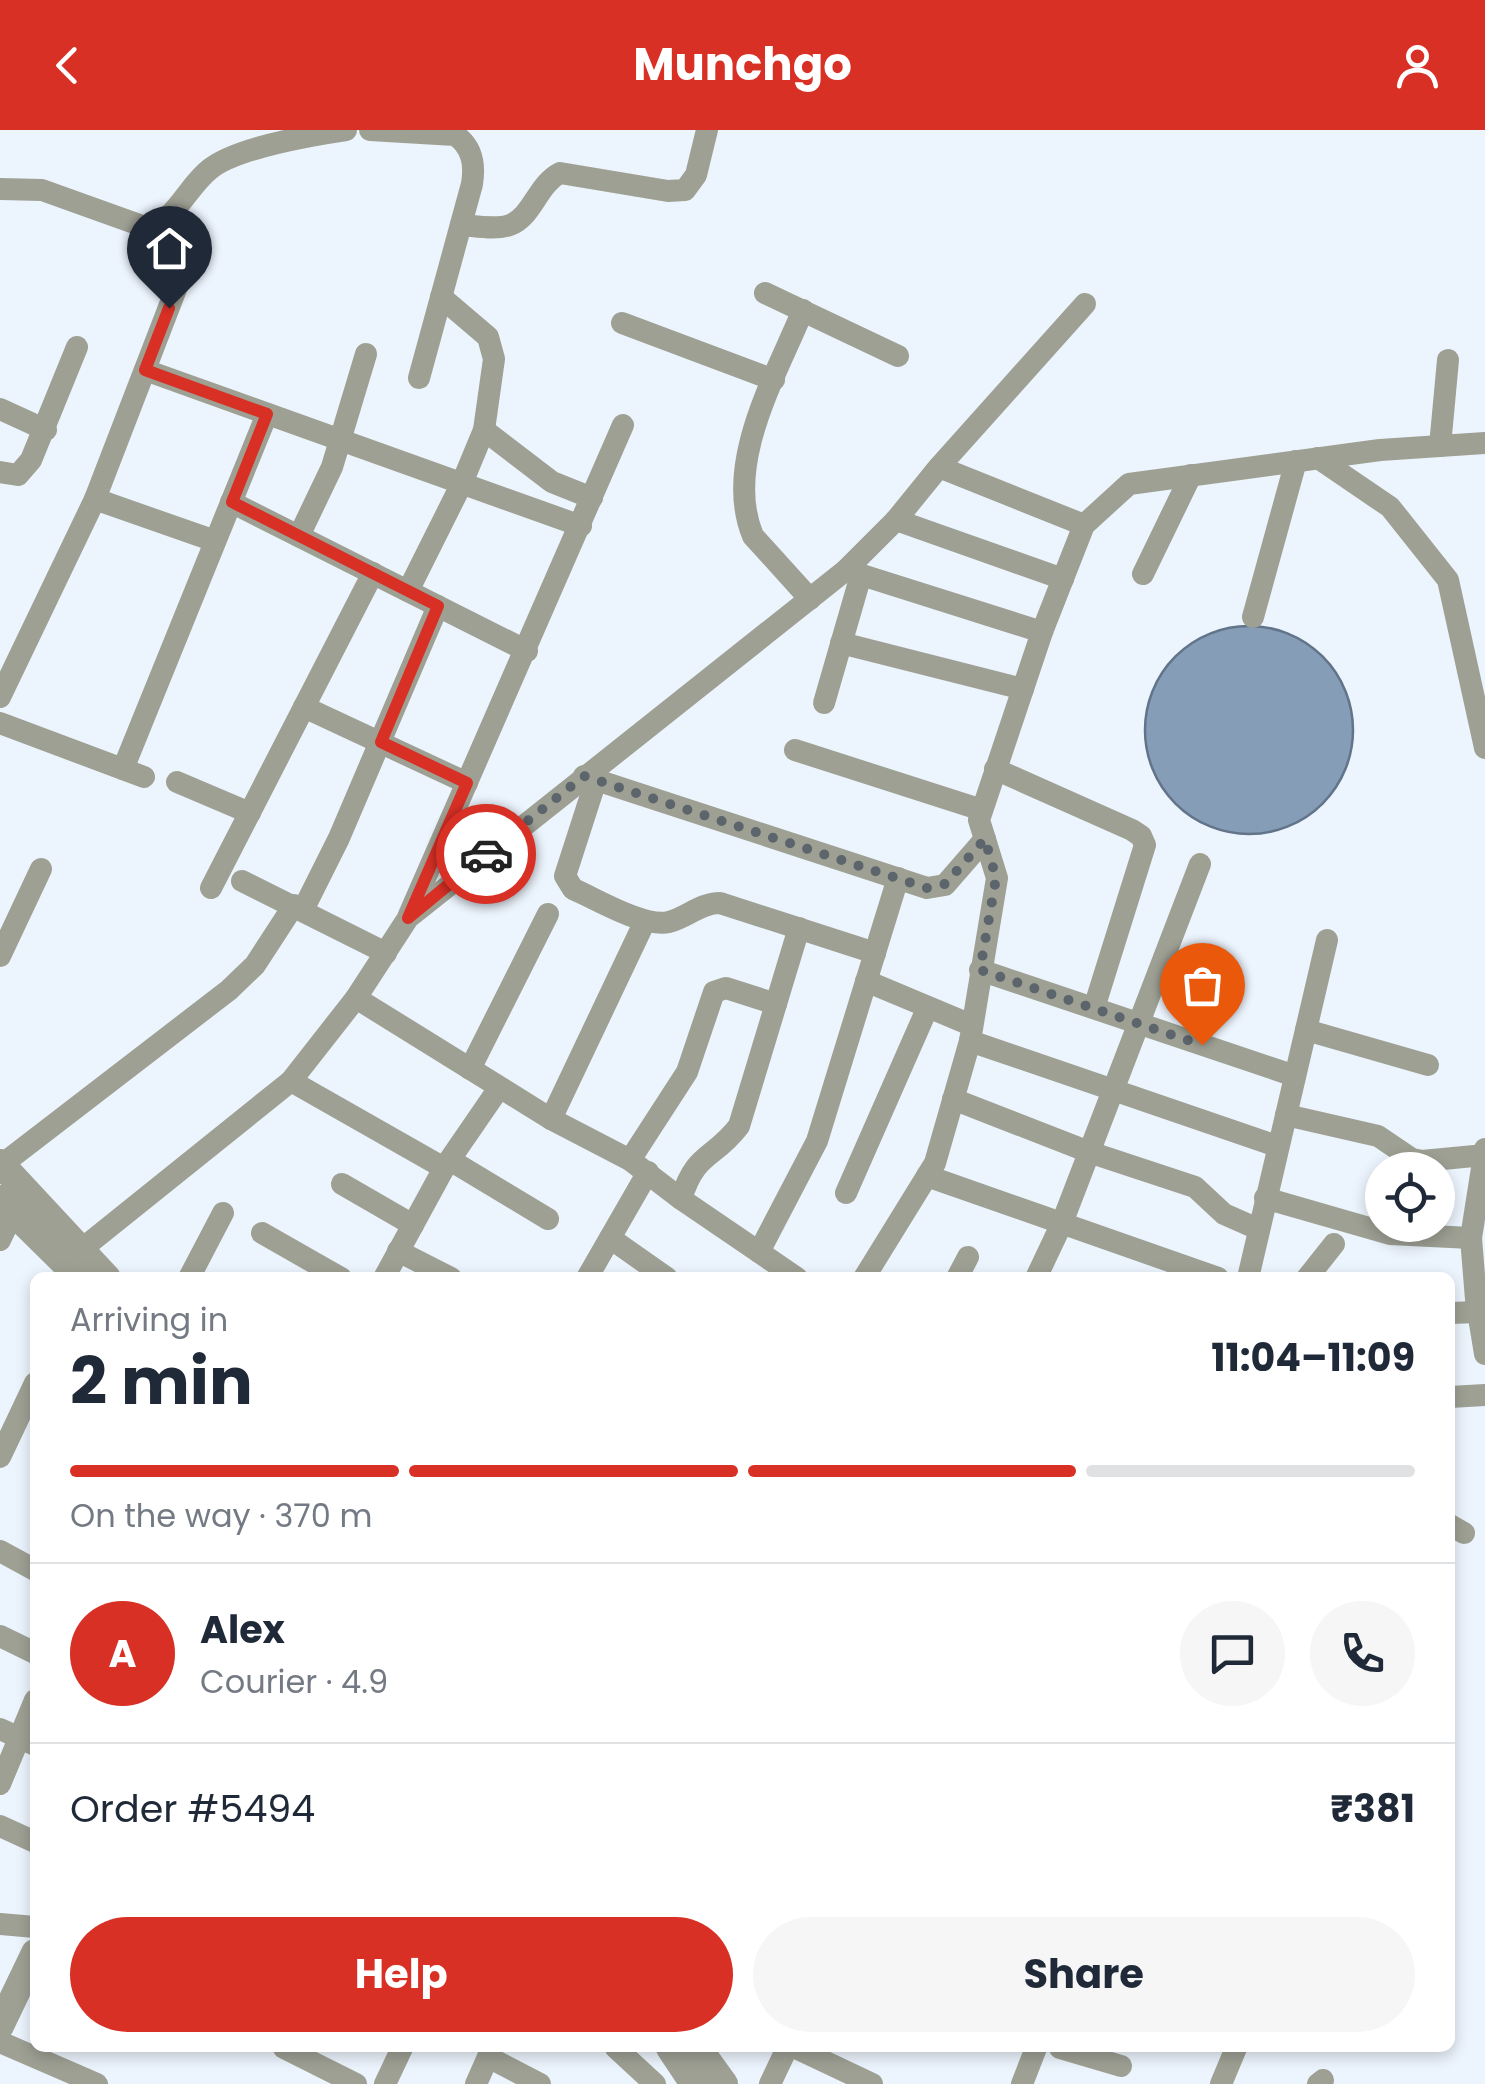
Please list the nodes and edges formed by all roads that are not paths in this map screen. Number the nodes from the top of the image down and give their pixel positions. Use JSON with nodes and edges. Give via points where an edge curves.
{"nodes":[{"id":1,"x":346,"y":130,"type":"edge"},
{"id":2,"x":370,"y":130,"type":"edge"},
{"id":3,"x":708,"y":130,"type":"edge"},
{"id":4,"x":0,"y":189,"type":"edge"},
{"id":5,"x":461,"y":225,"type":"junction"},
{"id":6,"x":193,"y":245,"type":"dead end"},
{"id":7,"x":765,"y":292,"type":"dead end"},
{"id":8,"x":441,"y":297,"type":"junction"},
{"id":9,"x":1085,"y":304,"type":"dead end"},
{"id":10,"x":803,"y":310,"type":"junction"},
{"id":11,"x":622,"y":323,"type":"dead end"},
{"id":12,"x":77,"y":347,"type":"dead end"},
{"id":13,"x":366,"y":354,"type":"dead end"},
{"id":14,"x":898,"y":356,"type":"dead end"},
{"id":15,"x":1448,"y":360,"type":"dead end"},
{"id":16,"x":145,"y":370,"type":"junction"},
{"id":17,"x":419,"y":378,"type":"dead end"},
{"id":18,"x":774,"y":380,"type":"junction"},
{"id":19,"x":0,"y":409,"type":"edge"},
{"id":20,"x":267,"y":414,"type":"junction"},
{"id":21,"x":623,"y":426,"type":"dead end"},
{"id":22,"x":46,"y":430,"type":"junction"},
{"id":23,"x":484,"y":430,"type":"junction"},
{"id":24,"x":341,"y":440,"type":"junction"},
{"id":25,"x":1485,"y":443,"type":"edge"},
{"id":26,"x":1440,"y":446,"type":"junction"},
{"id":27,"x":1307,"y":460,"type":"junction"},
{"id":28,"x":939,"y":467,"type":"junction"},
{"id":29,"x":0,"y":472,"type":"edge"},
{"id":30,"x":1191,"y":475,"type":"junction"},
{"id":31,"x":462,"y":483,"type":"junction"},
{"id":32,"x":592,"y":498,"type":"junction"},
{"id":33,"x":95,"y":499,"type":"junction"},
{"id":34,"x":232,"y":502,"type":"junction"},
{"id":35,"x":896,"y":520,"type":"junction"},
{"id":36,"x":581,"y":526,"type":"junction"},
{"id":37,"x":1084,"y":526,"type":"junction"},
{"id":38,"x":298,"y":536,"type":"junction"},
{"id":39,"x":215,"y":541,"type":"junction"},
{"id":40,"x":373,"y":573,"type":"junction"},
{"id":41,"x":854,"y":573,"type":"junction"},
{"id":42,"x":1143,"y":574,"type":"dead end"},
{"id":43,"x":1063,"y":578,"type":"junction"},
{"id":44,"x":408,"y":591,"type":"junction"},
{"id":45,"x":810,"y":599,"type":"junction"},
{"id":46,"x":438,"y":606,"type":"junction"},
{"id":47,"x":1253,"y":617,"type":"dead end"},
{"id":48,"x":1042,"y":632,"type":"junction"},
{"id":49,"x":841,"y":643,"type":"junction"},
{"id":50,"x":527,"y":651,"type":"junction"},
{"id":51,"x":1023,"y":688,"type":"junction"},
{"id":52,"x":0,"y":697,"type":"edge"},
{"id":53,"x":824,"y":702,"type":"dead end"},
{"id":54,"x":304,"y":706,"type":"junction"},
{"id":55,"x":0,"y":722,"type":"edge"},
{"id":56,"x":381,"y":742,"type":"junction"},
{"id":57,"x":1485,"y":748,"type":"edge"},
{"id":58,"x":795,"y":750,"type":"dead end"},
{"id":59,"x":995,"y":770,"type":"junction"},
{"id":60,"x":590,"y":778,"type":"junction"},
{"id":61,"x":178,"y":782,"type":"dead end"},
{"id":62,"x":467,"y":783,"type":"junction"},
{"id":63,"x":982,"y":810,"type":"junction"},
{"id":64,"x":250,"y":813,"type":"junction"},
{"id":65,"x":985,"y":839,"type":"junction"},
{"id":66,"x":1200,"y":864,"type":"dead end"},
{"id":67,"x":41,"y":868,"type":"dead end"},
{"id":68,"x":898,"y":878,"type":"junction"},
{"id":69,"x":242,"y":881,"type":"dead end"},
{"id":70,"x":211,"y":888,"type":"dead end"},
{"id":71,"x":298,"y":907,"type":"junction"},
{"id":72,"x":548,"y":914,"type":"dead end"},
{"id":73,"x":408,"y":918,"type":"junction"},
{"id":74,"x":645,"y":921,"type":"junction"},
{"id":75,"x":798,"y":928,"type":"junction"},
{"id":76,"x":1327,"y":940,"type":"dead end"},
{"id":77,"x":875,"y":952,"type":"junction"},
{"id":78,"x":386,"y":953,"type":"junction"},
{"id":79,"x":0,"y":956,"type":"edge"},
{"id":80,"x":980,"y":970,"type":"junction"},
{"id":81,"x":866,"y":981,"type":"junction"},
{"id":82,"x":356,"y":998,"type":"junction"},
{"id":83,"x":776,"y":1004,"type":"junction"},
{"id":84,"x":1094,"y":1008,"type":"junction"},
{"id":85,"x":927,"y":1009,"type":"junction"},
{"id":86,"x":1139,"y":1024,"type":"junction"},
{"id":87,"x":1306,"y":1030,"type":"junction"},
{"id":88,"x":970,"y":1033,"type":"junction"},
{"id":89,"x":1428,"y":1064,"type":"dead end"},
{"id":90,"x":470,"y":1069,"type":"junction"},
{"id":91,"x":1295,"y":1076,"type":"junction"},
{"id":92,"x":290,"y":1081,"type":"junction"},
{"id":93,"x":499,"y":1088,"type":"junction"},
{"id":94,"x":1114,"y":1090,"type":"junction"},
{"id":95,"x":954,"y":1100,"type":"junction"},
{"id":96,"x":1286,"y":1115,"type":"junction"},
{"id":97,"x":551,"y":1119,"type":"junction"},
{"id":98,"x":1277,"y":1146,"type":"junction"},
{"id":99,"x":1089,"y":1152,"type":"junction"},
{"id":100,"x":1485,"y":1152,"type":"edge"},
{"id":101,"x":1,"y":1164,"type":"edge"},
{"id":102,"x":447,"y":1164,"type":"junction"},
{"id":103,"x":639,"y":1166,"type":"junction"},
{"id":104,"x":927,"y":1176,"type":"junction"},
{"id":105,"x":1482,"y":1179,"type":"edge"},
{"id":106,"x":342,"y":1184,"type":"dead end"},
{"id":107,"x":846,"y":1194,"type":"dead end"},
{"id":108,"x":1265,"y":1198,"type":"junction"},
{"id":109,"x":681,"y":1199,"type":"junction"},
{"id":110,"x":7,"y":1206,"type":"edge"},
{"id":111,"x":223,"y":1212,"type":"dead end"},
{"id":112,"x":548,"y":1220,"type":"dead end"},
{"id":113,"x":1062,"y":1223,"type":"junction"},
{"id":114,"x":414,"y":1225,"type":"junction"},
{"id":115,"x":1258,"y":1229,"type":"junction"},
{"id":116,"x":262,"y":1233,"type":"dead end"},
{"id":117,"x":610,"y":1238,"type":"junction"},
{"id":118,"x":1471,"y":1238,"type":"junction"},
{"id":119,"x":0,"y":1240,"type":"edge"},
{"id":120,"x":1334,"y":1244,"type":"dead end"},
{"id":121,"x":398,"y":1251,"type":"junction"},
{"id":122,"x":759,"y":1252,"type":"junction"},
{"id":123,"x":77,"y":1264,"type":"edge"},
{"id":124,"x":193,"y":1272,"type":"edge"},
{"id":125,"x":330,"y":1272,"type":"edge"},
{"id":126,"x":387,"y":1272,"type":"edge"},
{"id":127,"x":439,"y":1272,"type":"edge"},
{"id":128,"x":590,"y":1272,"type":"edge"},
{"id":129,"x":658,"y":1272,"type":"edge"},
{"id":130,"x":788,"y":1272,"type":"edge"},
{"id":131,"x":868,"y":1272,"type":"edge"},
{"id":132,"x":1039,"y":1272,"type":"edge"},
{"id":133,"x":1201,"y":1272,"type":"edge"},
{"id":134,"x":1249,"y":1272,"type":"edge"},
{"id":135,"x":1312,"y":1272,"type":"edge"},
{"id":136,"x":1478,"y":1312,"type":"junction"},
{"id":137,"x":1455,"y":1313,"type":"edge"},
{"id":138,"x":1485,"y":1350,"type":"edge"},
{"id":139,"x":30,"y":1394,"type":"edge"},
{"id":140,"x":1485,"y":1395,"type":"edge"},
{"id":141,"x":1455,"y":1397,"type":"edge"},
{"id":142,"x":0,"y":1457,"type":"edge"},
{"id":143,"x":0,"y":1551,"type":"edge"},
{"id":144,"x":30,"y":1567,"type":"edge"},
{"id":145,"x":0,"y":1636,"type":"edge"},
{"id":146,"x":30,"y":1651,"type":"edge"},
{"id":147,"x":30,"y":1711,"type":"edge"},
{"id":148,"x":18,"y":1738,"type":"edge"},
{"id":149,"x":0,"y":1784,"type":"edge"},
{"id":150,"x":0,"y":1826,"type":"edge"},
{"id":151,"x":30,"y":1840,"type":"edge"},
{"id":152,"x":0,"y":1924,"type":"edge"},
{"id":153,"x":30,"y":1927,"type":"edge"},
{"id":154,"x":30,"y":1963,"type":"edge"},
{"id":155,"x":0,"y":2026,"type":"edge"},
{"id":156,"x":0,"y":2042,"type":"edge"},
{"id":157,"x":400,"y":2052,"type":"edge"},
{"id":158,"x":490,"y":2052,"type":"edge"},
{"id":159,"x":620,"y":2052,"type":"edge"},
{"id":160,"x":673,"y":2052,"type":"edge"},
{"id":161,"x":701,"y":2052,"type":"edge"},
{"id":162,"x":785,"y":2052,"type":"edge"},
{"id":163,"x":804,"y":2052,"type":"edge"},
{"id":164,"x":1034,"y":2052,"type":"edge"},
{"id":165,"x":1074,"y":2052,"type":"edge"},
{"id":166,"x":1234,"y":2052,"type":"edge"},
{"id":167,"x":312,"y":2054,"type":"edge"},
{"id":168,"x":1121,"y":2066,"type":"edge"},
{"id":169,"x":89,"y":2082,"type":"edge"},
{"id":170,"x":356,"y":2084,"type":"edge"},
{"id":171,"x":384,"y":2084,"type":"edge"},
{"id":172,"x":476,"y":2084,"type":"edge"},
{"id":173,"x":540,"y":2084,"type":"edge"},
{"id":174,"x":654,"y":2084,"type":"edge"},
{"id":175,"x":694,"y":2084,"type":"edge"},
{"id":176,"x":724,"y":2084,"type":"edge"},
{"id":177,"x":770,"y":2084,"type":"edge"},
{"id":178,"x":872,"y":2084,"type":"edge"},
{"id":179,"x":1022,"y":2084,"type":"edge"},
{"id":180,"x":1221,"y":2084,"type":"edge"}],
"edges":[{"from":1,"to":4,"type":"street","via":[[231,156],[148,228],[42,190]]},
{"from":2,"to":5,"type":"street","via":[[463,140],[474,170]]},
{"from":3,"to":5,"type":"street","via":[[685,190],[560,173],[518,221]]},
{"from":5,"to":8,"type":"street"},
{"from":6,"to":16,"type":"street"},
{"from":7,"to":10,"type":"street"},
{"from":8,"to":17,"type":"street"},
{"from":8,"to":23,"type":"street","via":[[493,348]]},
{"from":9,"to":28,"type":"street"},
{"from":10,"to":14,"type":"street"},
{"from":10,"to":18,"type":"street"},
{"from":11,"to":18,"type":"street"},
{"from":12,"to":22,"type":"street"},
{"from":13,"to":24,"type":"street"},
{"from":15,"to":26,"type":"street"},
{"from":16,"to":20,"type":"street"},
{"from":16,"to":33,"type":"street"},
{"from":18,"to":45,"type":"street","via":[[746,455],[748,523]]},
{"from":19,"to":22,"type":"street"},
{"from":20,"to":24,"type":"street"},
{"from":20,"to":34,"type":"street"},
{"from":21,"to":32,"type":"street"},
{"from":22,"to":29,"type":"street","via":[[24,470]]},
{"from":23,"to":31,"type":"street"},
{"from":23,"to":32,"type":"street","via":[[552,482]]},
{"from":24,"to":31,"type":"street"},
{"from":24,"to":38,"type":"street"},
{"from":25,"to":26,"type":"street"},
{"from":26,"to":27,"type":"street"},
{"from":27,"to":30,"type":"street"},
{"from":27,"to":47,"type":"street"},
{"from":27,"to":57,"type":"street","via":[[1390,507],[1448,580]]},
{"from":28,"to":35,"type":"street"},
{"from":28,"to":37,"type":"street"},
{"from":30,"to":37,"type":"street","via":[[1129,484]]},
{"from":30,"to":42,"type":"street"},
{"from":31,"to":36,"type":"street"},
{"from":31,"to":44,"type":"street"},
{"from":32,"to":36,"type":"street"},
{"from":33,"to":39,"type":"street"},
{"from":33,"to":52,"type":"street"},
{"from":34,"to":38,"type":"street"},
{"from":34,"to":39,"type":"street"},
{"from":35,"to":41,"type":"street"},
{"from":35,"to":43,"type":"street"},
{"from":36,"to":50,"type":"street"},
{"from":37,"to":43,"type":"street"},
{"from":38,"to":40,"type":"street"},
{"from":39,"to":55,"type":"street","via":[[134,773]]},
{"from":40,"to":44,"type":"street"},
{"from":40,"to":54,"type":"street"},
{"from":41,"to":45,"type":"street"},
{"from":41,"to":48,"type":"street"},
{"from":41,"to":49,"type":"street"},
{"from":43,"to":48,"type":"street"},
{"from":44,"to":46,"type":"street"},
{"from":45,"to":60,"type":"street"},
{"from":46,"to":50,"type":"street"},
{"from":46,"to":56,"type":"street"},
{"from":48,"to":51,"type":"street"},
{"from":49,"to":51,"type":"street"},
{"from":49,"to":53,"type":"street"},
{"from":50,"to":62,"type":"street"},
{"from":51,"to":59,"type":"street"},
{"from":54,"to":56,"type":"street"},
{"from":54,"to":64,"type":"street"},
{"from":56,"to":62,"type":"street"},
{"from":56,"to":71,"type":"street","via":[[340,838]]},
{"from":58,"to":63,"type":"street"},
{"from":59,"to":63,"type":"street"},
{"from":59,"to":84,"type":"street","via":[[1141,836],[1145,846]]},
{"from":60,"to":68,"type":"street"},
{"from":60,"to":73,"type":"street"},
{"from":60,"to":74,"type":"street","via":[[568,884]]},
{"from":61,"to":64,"type":"street"},
{"from":62,"to":73,"type":"street"},
{"from":63,"to":65,"type":"street"},
{"from":64,"to":70,"type":"street"},
{"from":65,"to":68,"type":"street","via":[[937,888]]},
{"from":65,"to":80,"type":"street","via":[[996,878]]},
{"from":66,"to":86,"type":"street"},
{"from":67,"to":79,"type":"street"},
{"from":68,"to":77,"type":"street"},
{"from":69,"to":71,"type":"street"},
{"from":71,"to":78,"type":"street"},
{"from":71,"to":101,"type":"street","via":[[229,990]]},
{"from":72,"to":90,"type":"street"},
{"from":73,"to":78,"type":"street"},
{"from":74,"to":75,"type":"street","via":[[665,923],[720,902]]},
{"from":74,"to":97,"type":"street"},
{"from":75,"to":77,"type":"street"},
{"from":75,"to":83,"type":"street"},
{"from":76,"to":87,"type":"street"},
{"from":77,"to":81,"type":"street"},
{"from":78,"to":82,"type":"street"},
{"from":80,"to":84,"type":"street"},
{"from":80,"to":88,"type":"street"},
{"from":81,"to":85,"type":"street"},
{"from":81,"to":122,"type":"street","via":[[817,1141]]},
{"from":82,"to":90,"type":"street"},
{"from":82,"to":92,"type":"street"},
{"from":83,"to":103,"type":"street","via":[[726,988],[714,992],[686,1072]]},
{"from":83,"to":109,"type":"street","via":[[738,1126],[694,1167]]},
{"from":84,"to":86,"type":"street"},
{"from":85,"to":88,"type":"street"},
{"from":85,"to":107,"type":"street"},
{"from":86,"to":91,"type":"street"},
{"from":86,"to":94,"type":"street"},
{"from":87,"to":89,"type":"street"},
{"from":87,"to":91,"type":"street"},
{"from":88,"to":94,"type":"street"},
{"from":88,"to":95,"type":"street"},
{"from":90,"to":93,"type":"street"},
{"from":91,"to":96,"type":"street"},
{"from":92,"to":102,"type":"street"},
{"from":92,"to":123,"type":"street"},
{"from":93,"to":97,"type":"street"},
{"from":93,"to":102,"type":"street"},
{"from":94,"to":98,"type":"street"},
{"from":94,"to":99,"type":"street"},
{"from":95,"to":99,"type":"street"},
{"from":95,"to":104,"type":"street"},
{"from":96,"to":98,"type":"street"},
{"from":96,"to":100,"type":"street","via":[[1378,1136],[1422,1162]]},
{"from":97,"to":103,"type":"street"},
{"from":98,"to":108,"type":"street"},
{"from":99,"to":113,"type":"street"},
{"from":99,"to":115,"type":"street","via":[[1195,1188],[1224,1214]]},
{"from":100,"to":105,"type":"street"},
{"from":101,"to":123,"type":"street"},
{"from":102,"to":112,"type":"street"},
{"from":102,"to":114,"type":"street"},
{"from":103,"to":109,"type":"street"},
{"from":103,"to":117,"type":"street"},
{"from":104,"to":113,"type":"street"},
{"from":104,"to":131,"type":"street"},
{"from":105,"to":118,"type":"street"},
{"from":106,"to":114,"type":"street"},
{"from":108,"to":115,"type":"street"},
{"from":108,"to":118,"type":"street","via":[[1390,1234]]},
{"from":109,"to":122,"type":"street"},
{"from":110,"to":119,"type":"street"},
{"from":110,"to":123,"type":"street"},
{"from":111,"to":124,"type":"street"},
{"from":113,"to":132,"type":"street"},
{"from":113,"to":133,"type":"street"},
{"from":114,"to":121,"type":"street"},
{"from":115,"to":134,"type":"street"},
{"from":116,"to":125,"type":"street"},
{"from":117,"to":128,"type":"street"},
{"from":117,"to":129,"type":"street"},
{"from":118,"to":136,"type":"street"},
{"from":120,"to":135,"type":"street"},
{"from":121,"to":126,"type":"street"},
{"from":121,"to":127,"type":"street"},
{"from":122,"to":130,"type":"street"},
{"from":136,"to":137,"type":"street"},
{"from":136,"to":138,"type":"street"},
{"from":139,"to":142,"type":"street"},
{"from":140,"to":141,"type":"street"},
{"from":143,"to":144,"type":"street"},
{"from":145,"to":146,"type":"street"},
{"from":147,"to":148,"type":"street"},
{"from":148,"to":149,"type":"street"},
{"from":150,"to":151,"type":"street"},
{"from":152,"to":153,"type":"street"},
{"from":154,"to":155,"type":"street"},
{"from":156,"to":169,"type":"street"},
{"from":157,"to":171,"type":"street"},
{"from":158,"to":172,"type":"street"},
{"from":158,"to":173,"type":"street"},
{"from":159,"to":174,"type":"street"},
{"from":160,"to":175,"type":"street"},
{"from":161,"to":176,"type":"street"},
{"from":162,"to":177,"type":"street"},
{"from":163,"to":178,"type":"street"},
{"from":164,"to":179,"type":"street"},
{"from":165,"to":168,"type":"street"},
{"from":166,"to":180,"type":"street"},
{"from":167,"to":170,"type":"street"}]}
